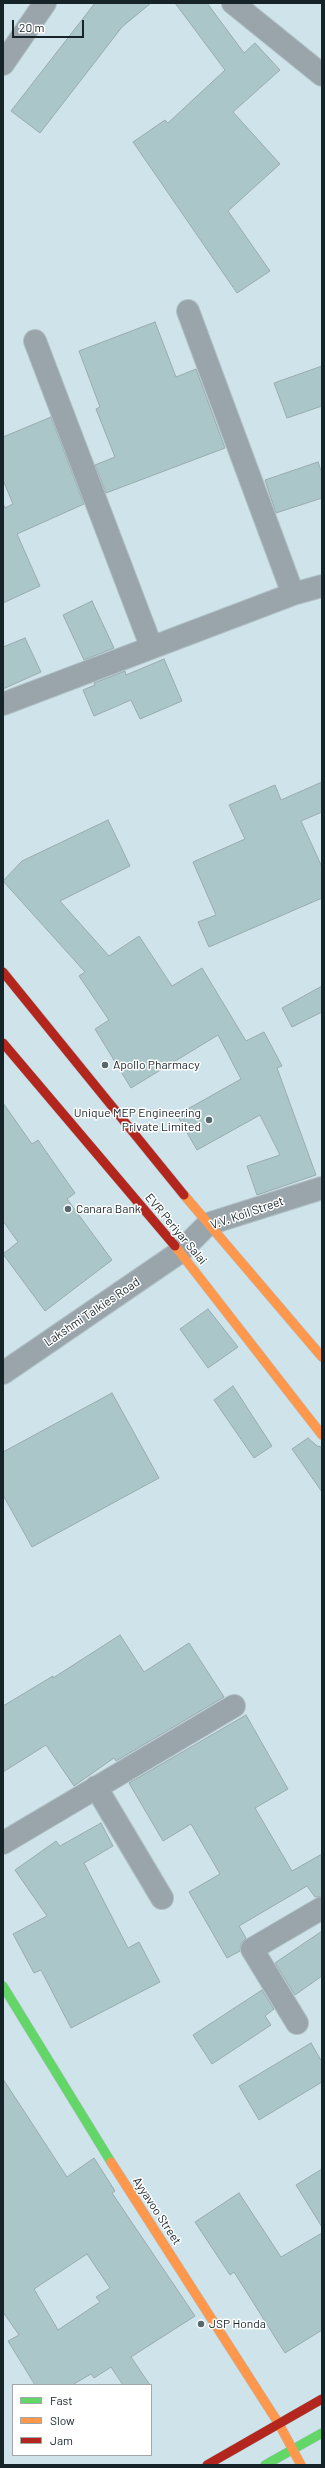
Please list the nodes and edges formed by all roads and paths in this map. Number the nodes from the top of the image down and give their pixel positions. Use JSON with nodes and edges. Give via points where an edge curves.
{"nodes":[{"id":1,"x":45,"y":3,"type":"edge"},
{"id":2,"x":233,"y":3,"type":"edge"},
{"id":3,"x":3,"y":64,"type":"edge"},
{"id":4,"x":322,"y":75,"type":"edge"},
{"id":5,"x":188,"y":311,"type":"dead end"},
{"id":6,"x":35,"y":341,"type":"dead end"},
{"id":7,"x":322,"y":586,"type":"edge"},
{"id":8,"x":293,"y":594,"type":"junction"},
{"id":9,"x":151,"y":646,"type":"junction"},
{"id":10,"x":3,"y":704,"type":"edge"},
{"id":11,"x":3,"y":972,"type":"edge"},
{"id":12,"x":3,"y":1043,"type":"edge"},
{"id":13,"x":322,"y":1188,"type":"edge"},
{"id":14,"x":208,"y":1224,"type":"junction"},
{"id":15,"x":180,"y":1252,"type":"junction"},
{"id":16,"x":322,"y":1357,"type":"edge"},
{"id":17,"x":3,"y":1373,"type":"edge"},
{"id":18,"x":322,"y":1435,"type":"edge"},
{"id":19,"x":234,"y":1706,"type":"dead end"},
{"id":20,"x":96,"y":1787,"type":"junction"},
{"id":21,"x":3,"y":1842,"type":"edge"},
{"id":22,"x":162,"y":1898,"type":"dead end"},
{"id":23,"x":322,"y":1908,"type":"edge"},
{"id":24,"x":3,"y":1986,"type":"edge"},
{"id":25,"x":297,"y":2023,"type":"dead end"},
{"id":26,"x":322,"y":2400,"type":"edge"},
{"id":27,"x":278,"y":2424,"type":"junction"},
{"id":28,"x":322,"y":2432,"type":"edge"},
{"id":29,"x":293,"y":2449,"type":"junction"},
{"id":30,"x":207,"y":2465,"type":"edge"},
{"id":31,"x":265,"y":2465,"type":"edge"},
{"id":32,"x":300,"y":2465,"type":"edge"}],
"edges":[{"from":1,"to":3,"type":"street"},
{"from":2,"to":4,"type":"street"},
{"from":5,"to":8,"type":"street"},
{"from":6,"to":9,"type":"street"},
{"from":7,"to":8,"type":"street"},
{"from":8,"to":9,"type":"street"},
{"from":9,"to":10,"type":"street"},
{"from":11,"to":14,"type":"main road"},
{"from":12,"to":15,"type":"main road","name":"EVR Periyar Salai"},
{"from":13,"to":14,"type":"street","name":"V.V. Koil Street"},
{"from":14,"to":15,"type":"street","name":"V.V. Koil Street"},
{"from":14,"to":16,"type":"main road"},
{"from":15,"to":17,"type":"street","name":"Lakshmi Talkies Road"},
{"from":15,"to":18,"type":"main road","name":"EVR Periyar Salai"},
{"from":19,"to":20,"type":"street"},
{"from":20,"to":21,"type":"street"},
{"from":20,"to":22,"type":"street"},
{"from":23,"to":25,"type":"street","via":[[252,1949]]},
{"from":24,"to":27,"type":"main road","name":"Ayyavoo Street","via":[[90,2129]]},
{"from":26,"to":27,"type":"main road"},
{"from":27,"to":29,"type":"main road","name":"Ayyavoo Street"},
{"from":27,"to":30,"type":"main road"},
{"from":28,"to":29,"type":"main road"},
{"from":29,"to":31,"type":"main road"},
{"from":29,"to":32,"type":"main road","name":"Ayyavoo Street"}]}
